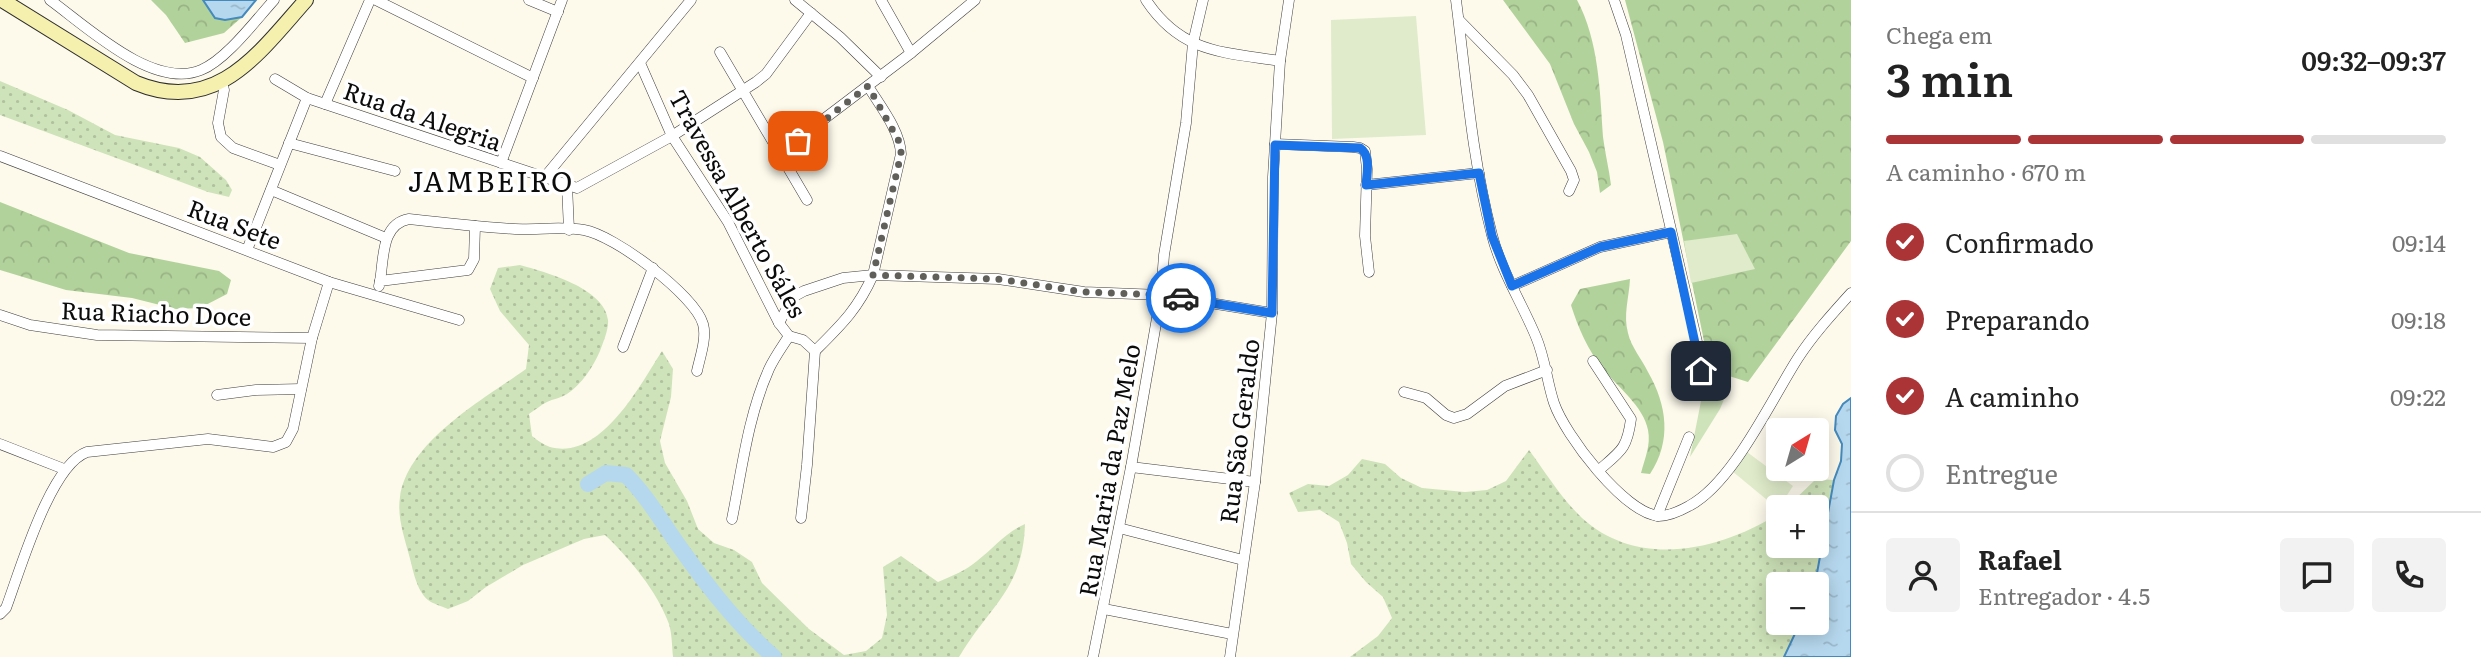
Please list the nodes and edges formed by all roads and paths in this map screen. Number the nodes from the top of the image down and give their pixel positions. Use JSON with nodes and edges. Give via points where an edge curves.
{"nodes":[{"id":1,"x":2,"y":0,"type":"edge"},
{"id":2,"x":50,"y":0,"type":"edge"},
{"id":3,"x":274,"y":0,"type":"edge"},
{"id":4,"x":306,"y":0,"type":"edge"},
{"id":5,"x":370,"y":0,"type":"edge"},
{"id":6,"x":376,"y":0,"type":"edge"},
{"id":7,"x":529,"y":0,"type":"edge"},
{"id":8,"x":562,"y":0,"type":"edge"},
{"id":9,"x":691,"y":0,"type":"edge"},
{"id":10,"x":795,"y":0,"type":"edge"},
{"id":11,"x":881,"y":0,"type":"edge"},
{"id":12,"x":975,"y":0,"type":"edge"},
{"id":13,"x":1146,"y":0,"type":"edge"},
{"id":14,"x":1203,"y":0,"type":"edge"},
{"id":15,"x":1289,"y":0,"type":"edge"},
{"id":16,"x":1456,"y":0,"type":"edge"},
{"id":17,"x":1614,"y":0,"type":"edge"},
{"id":18,"x":558,"y":12,"type":"junction"},
{"id":19,"x":811,"y":13,"type":"junction"},
{"id":20,"x":1458,"y":20,"type":"junction"},
{"id":21,"x":1193,"y":43,"type":"junction"},
{"id":22,"x":720,"y":52,"type":"dead end"},
{"id":23,"x":911,"y":53,"type":"junction"},
{"id":24,"x":1280,"y":61,"type":"junction"},
{"id":25,"x":640,"y":63,"type":"junction"},
{"id":26,"x":881,"y":77,"type":"junction"},
{"id":27,"x":533,"y":78,"type":"junction"},
{"id":28,"x":275,"y":79,"type":"dead end"},
{"id":29,"x":222,"y":82,"type":"junction"},
{"id":30,"x":868,"y":86,"type":"junction"},
{"id":31,"x":742,"y":91,"type":"junction"},
{"id":32,"x":307,"y":98,"type":"junction"},
{"id":33,"x":325,"y":104,"type":"junction"},
{"id":34,"x":672,"y":136,"type":"junction"},
{"id":35,"x":289,"y":143,"type":"junction"},
{"id":36,"x":1275,"y":145,"type":"junction"},
{"id":37,"x":0,"y":156,"type":"edge"},
{"id":38,"x":780,"y":157,"type":"junction"},
{"id":39,"x":501,"y":163,"type":"junction"},
{"id":40,"x":280,"y":165,"type":"junction"},
{"id":41,"x":395,"y":171,"type":"dead end"},
{"id":42,"x":1479,"y":173,"type":"junction"},
{"id":43,"x":544,"y":178,"type":"junction"},
{"id":44,"x":566,"y":185,"type":"junction"},
{"id":45,"x":1366,"y":185,"type":"junction"},
{"id":46,"x":271,"y":190,"type":"junction"},
{"id":47,"x":1569,"y":191,"type":"dead end"},
{"id":48,"x":807,"y":200,"type":"dead end"},
{"id":49,"x":475,"y":226,"type":"junction"},
{"id":50,"x":569,"y":230,"type":"junction"},
{"id":51,"x":1671,"y":232,"type":"junction"},
{"id":52,"x":386,"y":238,"type":"junction"},
{"id":53,"x":247,"y":250,"type":"junction"},
{"id":54,"x":653,"y":268,"type":"junction"},
{"id":55,"x":1369,"y":272,"type":"dead end"},
{"id":56,"x":873,"y":275,"type":"junction"},
{"id":57,"x":380,"y":281,"type":"junction"},
{"id":58,"x":329,"y":282,"type":"junction"},
{"id":59,"x":1512,"y":286,"type":"junction"},
{"id":60,"x":1851,"y":293,"type":"edge"},
{"id":61,"x":1161,"y":295,"type":"junction"},
{"id":62,"x":378,"y":296,"type":"junction"},
{"id":63,"x":1272,"y":313,"type":"junction"},
{"id":64,"x":0,"y":315,"type":"edge"},
{"id":65,"x":459,"y":320,"type":"dead end"},
{"id":66,"x":779,"y":323,"type":"junction"},
{"id":67,"x":789,"y":336,"type":"junction"},
{"id":68,"x":312,"y":338,"type":"junction"},
{"id":69,"x":623,"y":347,"type":"dead end"},
{"id":70,"x":815,"y":351,"type":"junction"},
{"id":71,"x":1593,"y":361,"type":"dead end"},
{"id":72,"x":1547,"y":370,"type":"junction"},
{"id":73,"x":697,"y":371,"type":"dead end"},
{"id":74,"x":301,"y":389,"type":"junction"},
{"id":75,"x":1702,"y":389,"type":"dead end"},
{"id":76,"x":1404,"y":392,"type":"dead end"},
{"id":77,"x":217,"y":395,"type":"dead end"},
{"id":78,"x":1689,"y":438,"type":"dead end"},
{"id":79,"x":0,"y":444,"type":"edge"},
{"id":80,"x":1131,"y":467,"type":"junction"},
{"id":81,"x":65,"y":469,"type":"junction"},
{"id":82,"x":1599,"y":470,"type":"junction"},
{"id":83,"x":1255,"y":482,"type":"junction"},
{"id":84,"x":1657,"y":516,"type":"junction"},
{"id":85,"x":801,"y":518,"type":"dead end"},
{"id":86,"x":732,"y":519,"type":"dead end"},
{"id":87,"x":1119,"y":527,"type":"junction"},
{"id":88,"x":1243,"y":560,"type":"junction"},
{"id":89,"x":1104,"y":609,"type":"junction"},
{"id":90,"x":0,"y":614,"type":"edge"},
{"id":91,"x":1232,"y":634,"type":"junction"},
{"id":92,"x":1093,"y":657,"type":"edge"},
{"id":93,"x":1230,"y":657,"type":"edge"}],
"edges":[{"from":1,"to":29,"type":"main road","via":[[136,83],[173,93]]},
{"from":2,"to":3,"type":"street","via":[[133,59],[185,74],[218,59]]},
{"from":4,"to":29,"type":"main road","via":[[254,57]]},
{"from":5,"to":33,"type":"street"},
{"from":6,"to":27,"type":"street"},
{"from":7,"to":18,"type":"street"},
{"from":8,"to":18,"type":"street"},
{"from":9,"to":25,"type":"street"},
{"from":10,"to":19,"type":"street"},
{"from":11,"to":23,"type":"street"},
{"from":12,"to":23,"type":"street"},
{"from":13,"to":21,"type":"street","via":[[1159,20]]},
{"from":14,"to":21,"type":"street","name":"Rua Maria da Paz Melo"},
{"from":15,"to":24,"type":"street","name":"Rua São Geraldo"},
{"from":16,"to":20,"type":"street"},
{"from":17,"to":51,"type":"street"},
{"from":18,"to":27,"type":"street"},
{"from":19,"to":26,"type":"street"},
{"from":19,"to":31,"type":"street","via":[[765,74]]},
{"from":20,"to":42,"type":"street"},
{"from":20,"to":47,"type":"street","via":[[1535,104],[1571,171],[1574,180]]},
{"from":21,"to":24,"type":"street"},
{"from":21,"to":61,"type":"street","name":"Rua Maria da Paz Melo"},
{"from":22,"to":31,"type":"street"},
{"from":23,"to":26,"type":"street"},
{"from":24,"to":36,"type":"street","name":"Rua São Geraldo"},
{"from":25,"to":34,"type":"street","name":"Travessa Alberto Sáles"},
{"from":25,"to":43,"type":"street"},
{"from":26,"to":30,"type":"street"},
{"from":27,"to":39,"type":"street"},
{"from":28,"to":32,"type":"street","name":"Rua da Alegria"},
{"from":29,"to":40,"type":"street","via":[[221,137],[233,148]]},
{"from":30,"to":38,"type":"street"},
{"from":30,"to":56,"type":"street","via":[[901,145]]},
{"from":31,"to":34,"type":"street"},
{"from":31,"to":38,"type":"street"},
{"from":32,"to":33,"type":"street","name":"Rua da Alegria"},
{"from":32,"to":35,"type":"street"},
{"from":33,"to":39,"type":"street","name":"Rua da Alegria"},
{"from":34,"to":44,"type":"street","via":[[577,188]]},
{"from":34,"to":66,"type":"street","name":"Travessa Alberto Sáles","via":[[728,222]]},
{"from":35,"to":40,"type":"street"},
{"from":35,"to":41,"type":"street"},
{"from":36,"to":45,"type":"street","via":[[1360,148],[1365,151]]},
{"from":36,"to":63,"type":"street","name":"Rua São Geraldo"},
{"from":37,"to":53,"type":"street","name":"Rua Sete"},
{"from":38,"to":48,"type":"street"},
{"from":39,"to":43,"type":"street","name":"Rua da Alegria"},
{"from":40,"to":46,"type":"street"},
{"from":42,"to":45,"type":"street"},
{"from":42,"to":59,"type":"street","via":[[1492,236]]},
{"from":43,"to":44,"type":"street","name":"Rua da Alegria"},
{"from":44,"to":50,"type":"street"},
{"from":45,"to":55,"type":"street"},
{"from":46,"to":52,"type":"street"},
{"from":46,"to":53,"type":"street"},
{"from":49,"to":50,"type":"street"},
{"from":49,"to":52,"type":"street","via":[[401,220]]},
{"from":49,"to":57,"type":"street","via":[[474,258],[468,270]]},
{"from":50,"to":54,"type":"street","via":[[586,230],[613,242]]},
{"from":51,"to":59,"type":"street","via":[[1600,247]]},
{"from":51,"to":75,"type":"street","via":[[1700,355]]},
{"from":52,"to":57,"type":"street"},
{"from":53,"to":58,"type":"street","name":"Rua Sete"},
{"from":54,"to":69,"type":"street"},
{"from":54,"to":73,"type":"street","via":[[703,322]]},
{"from":56,"to":61,"type":"street","via":[[998,279],[1084,292]]},
{"from":56,"to":66,"type":"street","via":[[843,278],[793,297]]},
{"from":56,"to":70,"type":"street","via":[[850,316]]},
{"from":57,"to":62,"type":"street"},
{"from":58,"to":62,"type":"street","name":"Rua Sete"},
{"from":58,"to":68,"type":"street"},
{"from":59,"to":72,"type":"street"},
{"from":60,"to":84,"type":"street","via":[[1811,338],[1728,469],[1690,506]]},
{"from":61,"to":63,"type":"street"},
{"from":61,"to":80,"type":"street","name":"Rua Maria da Paz Melo"},
{"from":62,"to":65,"type":"street","name":"Rua Sete"},
{"from":63,"to":83,"type":"street","name":"Rua São Geraldo"},
{"from":64,"to":68,"type":"street","name":"Rua Riacho Doce","via":[[30,325],[97,335]]},
{"from":66,"to":67,"type":"street","name":"Travessa Alberto Sáles"},
{"from":67,"to":70,"type":"street","name":"Travessa Alberto Sáles","via":[[803,340]]},
{"from":67,"to":86,"type":"street","via":[[770,366],[757,403]]},
{"from":68,"to":74,"type":"street"},
{"from":70,"to":85,"type":"street"},
{"from":71,"to":82,"type":"street","via":[[1631,419],[1628,441]]},
{"from":72,"to":76,"type":"street","via":[[1505,386],[1467,414],[1454,418],[1426,398]]},
{"from":72,"to":82,"type":"street","via":[[1555,404]]},
{"from":74,"to":77,"type":"street"},
{"from":74,"to":81,"type":"street","via":[[293,429],[286,442],[273,447],[208,439],[87,452]]},
{"from":78,"to":84,"type":"street"},
{"from":79,"to":81,"type":"street"},
{"from":80,"to":83,"type":"street"},
{"from":80,"to":87,"type":"street","name":"Rua Maria da Paz Melo"},
{"from":81,"to":90,"type":"street","via":[[36,524]]},
{"from":82,"to":84,"type":"street","via":[[1619,494]]},
{"from":83,"to":88,"type":"street","name":"Rua São Geraldo"},
{"from":87,"to":88,"type":"street"},
{"from":87,"to":89,"type":"street","name":"Rua Maria da Paz Melo"},
{"from":88,"to":91,"type":"street","name":"Rua São Geraldo"},
{"from":89,"to":91,"type":"street"},
{"from":89,"to":92,"type":"street","name":"Rua Maria da Paz Melo"},
{"from":91,"to":93,"type":"street","name":"Rua São Geraldo"}]}
